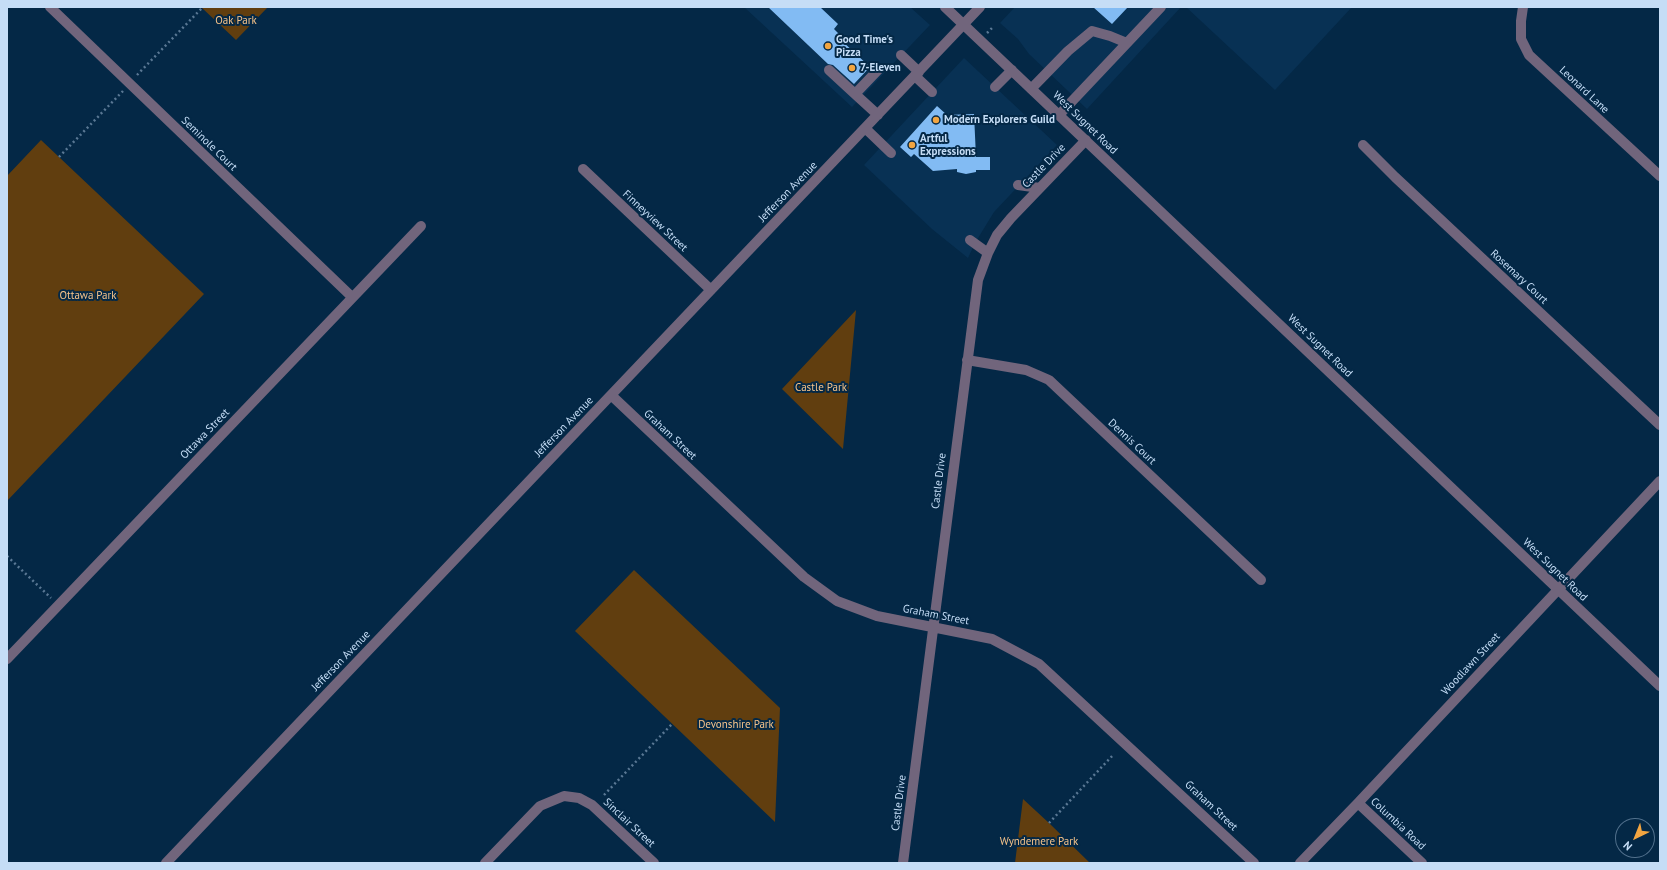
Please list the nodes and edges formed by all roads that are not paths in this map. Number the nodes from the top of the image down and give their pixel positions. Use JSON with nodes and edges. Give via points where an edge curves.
{"nodes":[{"id":1,"x":50,"y":7,"type":"edge"},
{"id":2,"x":945,"y":7,"type":"edge"},
{"id":3,"x":980,"y":7,"type":"edge"},
{"id":4,"x":1160,"y":7,"type":"edge"},
{"id":5,"x":1523,"y":7,"type":"edge"},
{"id":6,"x":964,"y":24,"type":"junction"},
{"id":7,"x":1127,"y":43,"type":"junction"},
{"id":8,"x":901,"y":55,"type":"dead end"},
{"id":9,"x":829,"y":70,"type":"dead end"},
{"id":10,"x":878,"y":70,"type":"dead end"},
{"id":11,"x":1012,"y":70,"type":"junction"},
{"id":12,"x":917,"y":74,"type":"junction"},
{"id":13,"x":995,"y":87,"type":"dead end"},
{"id":14,"x":1032,"y":89,"type":"junction"},
{"id":15,"x":932,"y":92,"type":"dead end"},
{"id":16,"x":855,"y":94,"type":"junction"},
{"id":17,"x":878,"y":115,"type":"junction"},
{"id":18,"x":1059,"y":115,"type":"junction"},
{"id":19,"x":865,"y":128,"type":"junction"},
{"id":20,"x":1086,"y":140,"type":"junction"},
{"id":21,"x":1363,"y":145,"type":"dead end"},
{"id":22,"x":891,"y":153,"type":"dead end"},
{"id":23,"x":583,"y":169,"type":"dead end"},
{"id":24,"x":1660,"y":176,"type":"edge"},
{"id":25,"x":1018,"y":185,"type":"dead end"},
{"id":26,"x":1040,"y":188,"type":"junction"},
{"id":27,"x":421,"y":226,"type":"dead end"},
{"id":28,"x":970,"y":240,"type":"dead end"},
{"id":29,"x":988,"y":253,"type":"junction"},
{"id":30,"x":711,"y":290,"type":"junction"},
{"id":31,"x":352,"y":297,"type":"junction"},
{"id":32,"x":967,"y":360,"type":"junction"},
{"id":33,"x":611,"y":395,"type":"junction"},
{"id":34,"x":1660,"y":425,"type":"edge"},
{"id":35,"x":1660,"y":481,"type":"edge"},
{"id":36,"x":1261,"y":580,"type":"dead end"},
{"id":37,"x":1558,"y":589,"type":"junction"},
{"id":38,"x":932,"y":628,"type":"junction"},
{"id":39,"x":7,"y":660,"type":"edge"},
{"id":40,"x":1660,"y":686,"type":"edge"},
{"id":41,"x":1358,"y":803,"type":"junction"},
{"id":42,"x":166,"y":863,"type":"edge"},
{"id":43,"x":485,"y":863,"type":"edge"},
{"id":44,"x":654,"y":863,"type":"edge"},
{"id":45,"x":903,"y":863,"type":"edge"},
{"id":46,"x":1254,"y":863,"type":"edge"},
{"id":47,"x":1300,"y":863,"type":"edge"},
{"id":48,"x":1422,"y":863,"type":"edge"}],
"edges":[{"from":1,"to":31,"type":"street","name":"Seminole Court"},
{"from":2,"to":6,"type":"street","name":"West Sugnet Road"},
{"from":3,"to":6,"type":"street","name":"Jefferson Avenue"},
{"from":4,"to":7,"type":"street"},
{"from":5,"to":24,"type":"street","name":"Leonard Lane","via":[[1520,21],[1521,39],[1529,55]]},
{"from":6,"to":11,"type":"street","name":"West Sugnet Road"},
{"from":6,"to":12,"type":"street","name":"Jefferson Avenue"},
{"from":7,"to":14,"type":"street","via":[[1092,31],[1068,51]]},
{"from":7,"to":18,"type":"street"},
{"from":8,"to":12,"type":"street"},
{"from":9,"to":16,"type":"street"},
{"from":10,"to":16,"type":"street"},
{"from":11,"to":13,"type":"street"},
{"from":11,"to":14,"type":"street","name":"West Sugnet Road"},
{"from":12,"to":15,"type":"street"},
{"from":12,"to":17,"type":"street","name":"Jefferson Avenue"},
{"from":14,"to":18,"type":"street","name":"West Sugnet Road"},
{"from":16,"to":17,"type":"street"},
{"from":17,"to":19,"type":"street","name":"Jefferson Avenue"},
{"from":18,"to":20,"type":"street","name":"West Sugnet Road"},
{"from":19,"to":22,"type":"street"},
{"from":19,"to":30,"type":"street","name":"Jefferson Avenue"},
{"from":20,"to":26,"type":"street","name":"Castle Drive"},
{"from":20,"to":37,"type":"street","name":"West Sugnet Road"},
{"from":21,"to":34,"type":"street","name":"Rosemary Court"},
{"from":23,"to":30,"type":"street","name":"Finneyview Street"},
{"from":25,"to":26,"type":"street"},
{"from":26,"to":29,"type":"street","name":"Castle Drive","via":[[1011,218]]},
{"from":27,"to":31,"type":"street","name":"Ottawa Street"},
{"from":28,"to":29,"type":"street"},
{"from":29,"to":32,"type":"street","name":"Castle Drive","via":[[978,280]]},
{"from":30,"to":33,"type":"street","name":"Jefferson Avenue"},
{"from":31,"to":39,"type":"street","name":"Ottawa Street"},
{"from":32,"to":36,"type":"street","name":"Dennis Court","via":[[1026,370],[1049,380]]},
{"from":32,"to":38,"type":"street","name":"Castle Drive"},
{"from":33,"to":38,"type":"street","name":"Graham Street","via":[[804,578],[837,601],[877,616]]},
{"from":33,"to":42,"type":"street","name":"Jefferson Avenue"},
{"from":35,"to":37,"type":"street","name":"Woodlawn Street"},
{"from":37,"to":40,"type":"street","name":"West Sugnet Road"},
{"from":37,"to":41,"type":"street","name":"Woodlawn Street"},
{"from":38,"to":45,"type":"street","name":"Castle Drive"},
{"from":38,"to":46,"type":"street","name":"Graham Street","via":[[992,639],[1039,664]]},
{"from":41,"to":47,"type":"street","name":"Woodlawn Street"},
{"from":41,"to":48,"type":"street","name":"Columbia Road"},
{"from":43,"to":44,"type":"street","name":"Sinclair Street","via":[[540,806],[564,796],[579,798],[592,805]]}]}
